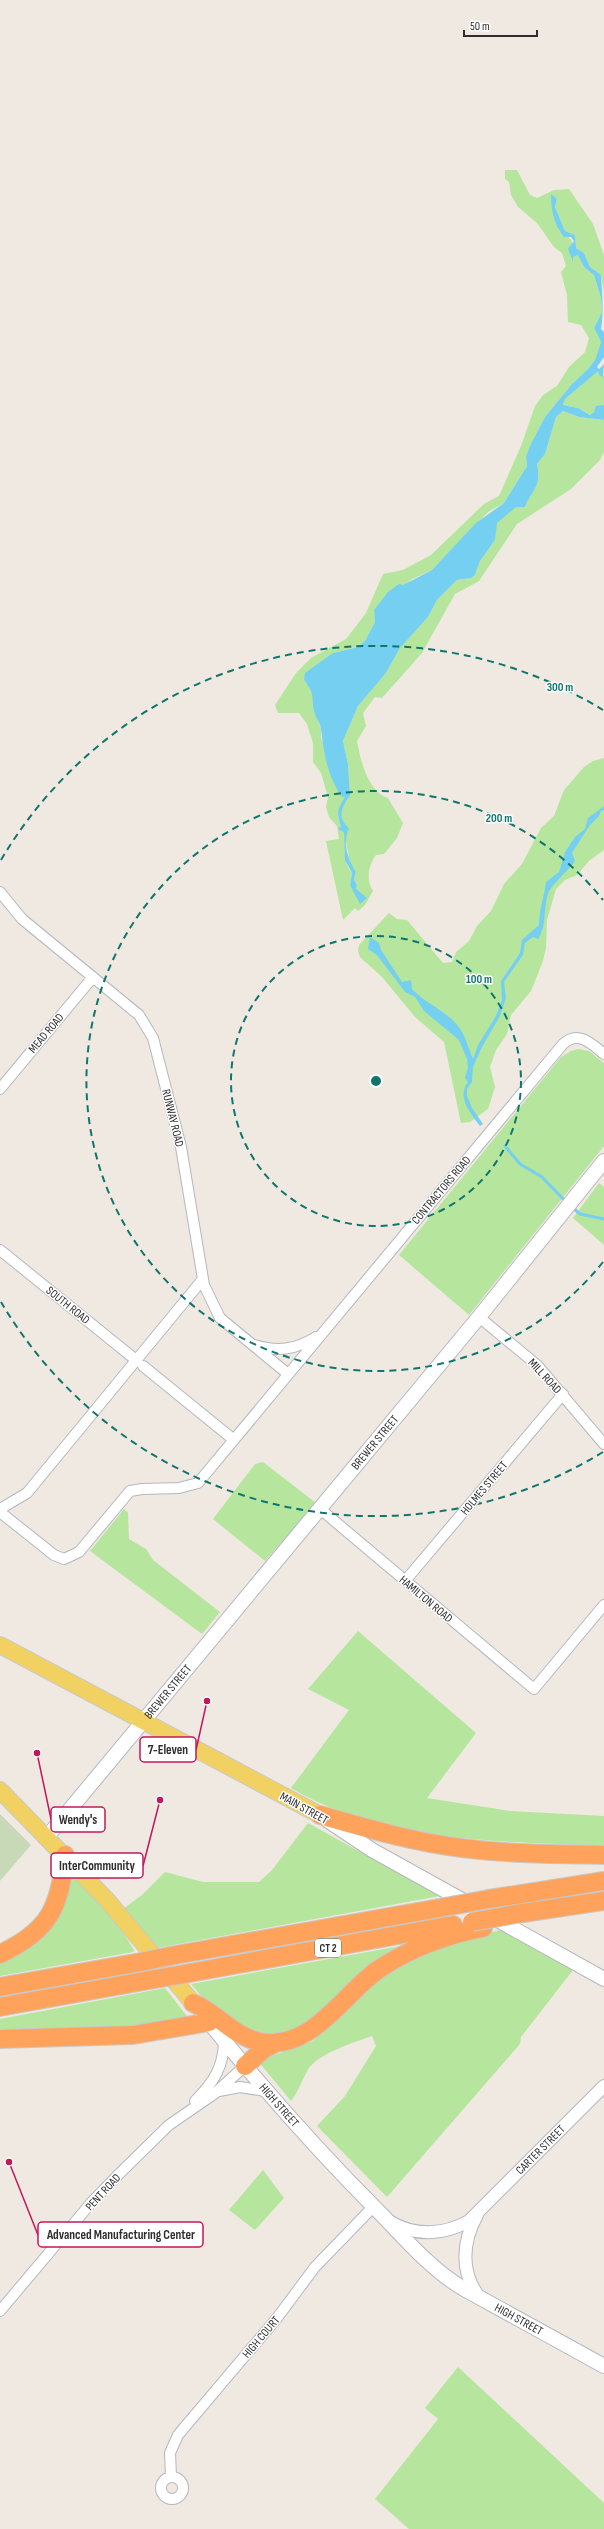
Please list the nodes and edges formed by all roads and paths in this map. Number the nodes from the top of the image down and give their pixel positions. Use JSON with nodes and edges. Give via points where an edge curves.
{"nodes":[{"id":1,"x":0,"y":892,"type":"edge"},
{"id":2,"x":93,"y":977,"type":"junction"},
{"id":3,"x":604,"y":1054,"type":"edge"},
{"id":4,"x":0,"y":1089,"type":"edge"},
{"id":5,"x":604,"y":1161,"type":"edge"},
{"id":6,"x":0,"y":1250,"type":"edge"},
{"id":7,"x":203,"y":1279,"type":"junction"},
{"id":8,"x":479,"y":1317,"type":"junction"},
{"id":9,"x":323,"y":1332,"type":"junction"},
{"id":10,"x":249,"y":1343,"type":"junction"},
{"id":11,"x":140,"y":1363,"type":"junction"},
{"id":12,"x":288,"y":1374,"type":"junction"},
{"id":13,"x":563,"y":1394,"type":"junction"},
{"id":14,"x":234,"y":1440,"type":"junction"},
{"id":15,"x":604,"y":1444,"type":"edge"},
{"id":16,"x":319,"y":1508,"type":"junction"},
{"id":17,"x":0,"y":1509,"type":"edge"},
{"id":18,"x":0,"y":1512,"type":"edge"},
{"id":19,"x":405,"y":1581,"type":"junction"},
{"id":20,"x":604,"y":1605,"type":"edge"},
{"id":21,"x":0,"y":1645,"type":"edge"},
{"id":22,"x":143,"y":1722,"type":"junction"},
{"id":23,"x":0,"y":1790,"type":"edge"},
{"id":24,"x":320,"y":1815,"type":"junction"},
{"id":25,"x":47,"y":1837,"type":"junction"},
{"id":26,"x":65,"y":1855,"type":"junction"},
{"id":27,"x":604,"y":1855,"type":"edge"},
{"id":28,"x":604,"y":1882,"type":"edge"},
{"id":29,"x":604,"y":1901,"type":"edge"},
{"id":30,"x":478,"y":1925,"type":"junction"},
{"id":31,"x":0,"y":1954,"type":"edge"},
{"id":32,"x":604,"y":1978,"type":"edge"},
{"id":33,"x":0,"y":1987,"type":"edge"},
{"id":34,"x":193,"y":2003,"type":"junction"},
{"id":35,"x":0,"y":2007,"type":"edge"},
{"id":36,"x":208,"y":2022,"type":"junction"},
{"id":37,"x":0,"y":2039,"type":"edge"},
{"id":38,"x":224,"y":2040,"type":"junction"},
{"id":39,"x":278,"y":2042,"type":"junction"},
{"id":40,"x":245,"y":2066,"type":"junction"},
{"id":41,"x":604,"y":2086,"type":"edge"},
{"id":42,"x":265,"y":2090,"type":"junction"},
{"id":43,"x":214,"y":2094,"type":"junction"},
{"id":44,"x":163,"y":2131,"type":"junction"},
{"id":45,"x":374,"y":2207,"type":"junction"},
{"id":46,"x":478,"y":2214,"type":"junction"},
{"id":47,"x":385,"y":2219,"type":"junction"},
{"id":48,"x":480,"y":2298,"type":"junction"},
{"id":49,"x":0,"y":2311,"type":"edge"},
{"id":50,"x":604,"y":2366,"type":"edge"},
{"id":51,"x":171,"y":2476,"type":"dead end"}],
"edges":[{"from":1,"to":2,"type":"street","name":"RUNWAY ROAD","via":[[22,919]]},
{"from":2,"to":4,"type":"street","name":"MEAD ROAD"},
{"from":2,"to":7,"type":"street","name":"RUNWAY ROAD","via":[[139,1015],[153,1038],[181,1147]]},
{"from":3,"to":9,"type":"street","name":"CONTRACTORS ROAD","via":[[584,1038],[572,1038],[563,1044]]},
{"from":5,"to":8,"type":"main road","name":"BREWER STREET"},
{"from":6,"to":11,"type":"street","name":"SOUTH ROAD"},
{"from":7,"to":10,"type":"street","name":"RUNWAY ROAD","via":[[220,1318]]},
{"from":7,"to":11,"type":"street"},
{"from":8,"to":13,"type":"street","name":"MILL ROAD","via":[[537,1365]]},
{"from":8,"to":16,"type":"main road","name":"BREWER STREET"},
{"from":9,"to":10,"type":"street","via":[[299,1346],[286,1350]]},
{"from":9,"to":12,"type":"street","name":"CONTRACTORS ROAD"},
{"from":10,"to":12,"type":"street","name":"RUNWAY ROAD"},
{"from":11,"to":14,"type":"street","name":"SOUTH ROAD"},
{"from":11,"to":17,"type":"street","via":[[27,1493]]},
{"from":12,"to":14,"type":"street","name":"CONTRACTORS ROAD"},
{"from":13,"to":15,"type":"street","name":"MILL ROAD"},
{"from":13,"to":19,"type":"street","name":"HOLMES STREET"},
{"from":14,"to":18,"type":"street","name":"CONTRACTORS ROAD","via":[[198,1483],[179,1488],[142,1488],[130,1491],[73,1557],[64,1559],[54,1555]]},
{"from":16,"to":19,"type":"street","name":"HAMILTON ROAD"},
{"from":16,"to":22,"type":"main road","name":"BREWER STREET"},
{"from":19,"to":20,"type":"street","name":"HAMILTON ROAD","via":[[534,1689]]},
{"from":21,"to":22,"type":"main road","name":"MAIN STREET"},
{"from":22,"to":24,"type":"main road","name":"MAIN STREET"},
{"from":22,"to":25,"type":"main road","name":"BREWER STREET"},
{"from":23,"to":25,"type":"main road","name":"HIGH STREET"},
{"from":24,"to":27,"type":"highway","via":[[412,1840],[460,1848],[516,1853]]},
{"from":24,"to":32,"type":"main road","name":"MAIN STREET","via":[[363,1844]]},
{"from":25,"to":26,"type":"main road","name":"HIGH STREET"},
{"from":26,"to":31,"type":"highway","via":[[59,1895],[52,1914],[32,1936]]},
{"from":26,"to":34,"type":"main road","name":"HIGH STREET","via":[[122,1916]]},
{"from":28,"to":33,"type":"highway","number":"CT 2","bridge":true,"via":[[489,1899]]},
{"from":29,"to":30,"type":"highway","number":"CT 2","bridge":true,"via":[[523,1914]]},
{"from":30,"to":35,"type":"highway","number":"CT 2","bridge":true},
{"from":30,"to":39,"type":"highway","via":[[436,1940],[390,1963],[367,1978],[312,2028],[296,2038]]},
{"from":34,"to":36,"type":"main road","name":"HIGH STREET"},
{"from":34,"to":39,"type":"highway","via":[[245,2037],[262,2042]]},
{"from":36,"to":37,"type":"highway","via":[[155,2032],[113,2036]]},
{"from":36,"to":38,"type":"main road","name":"HIGH STREET"},
{"from":38,"to":40,"type":"main road","name":"HIGH STREET"},
{"from":38,"to":44,"type":"street","name":"PENT ROAD","via":[[223,2057],[214,2080]]},
{"from":39,"to":40,"type":"highway","via":[[264,2049]]},
{"from":40,"to":42,"type":"main road","name":"HIGH STREET"},
{"from":40,"to":43,"type":"street","name":"PENT ROAD"},
{"from":41,"to":46,"type":"street","name":"CARTER STREET"},
{"from":42,"to":43,"type":"street","name":"PENT ROAD","via":[[240,2087]]},
{"from":42,"to":45,"type":"main road","name":"HIGH STREET"},
{"from":43,"to":44,"type":"street","name":"PENT ROAD"},
{"from":44,"to":49,"type":"street","name":"PENT ROAD","via":[[100,2192]]},
{"from":45,"to":47,"type":"main road","name":"HIGH STREET"},
{"from":45,"to":51,"type":"street","name":"HIGH COURT","via":[[315,2266],[277,2318],[178,2435],[170,2453]]},
{"from":46,"to":47,"type":"street","name":"CARTER STREET","via":[[458,2226],[433,2233],[408,2230]]},
{"from":46,"to":48,"type":"street","name":"CARTER STREET","via":[[467,2238],[465,2252],[468,2276]]},
{"from":47,"to":48,"type":"main road","name":"HIGH STREET","via":[[447,2278]]},
{"from":48,"to":50,"type":"main road","name":"HIGH STREET"}]}
